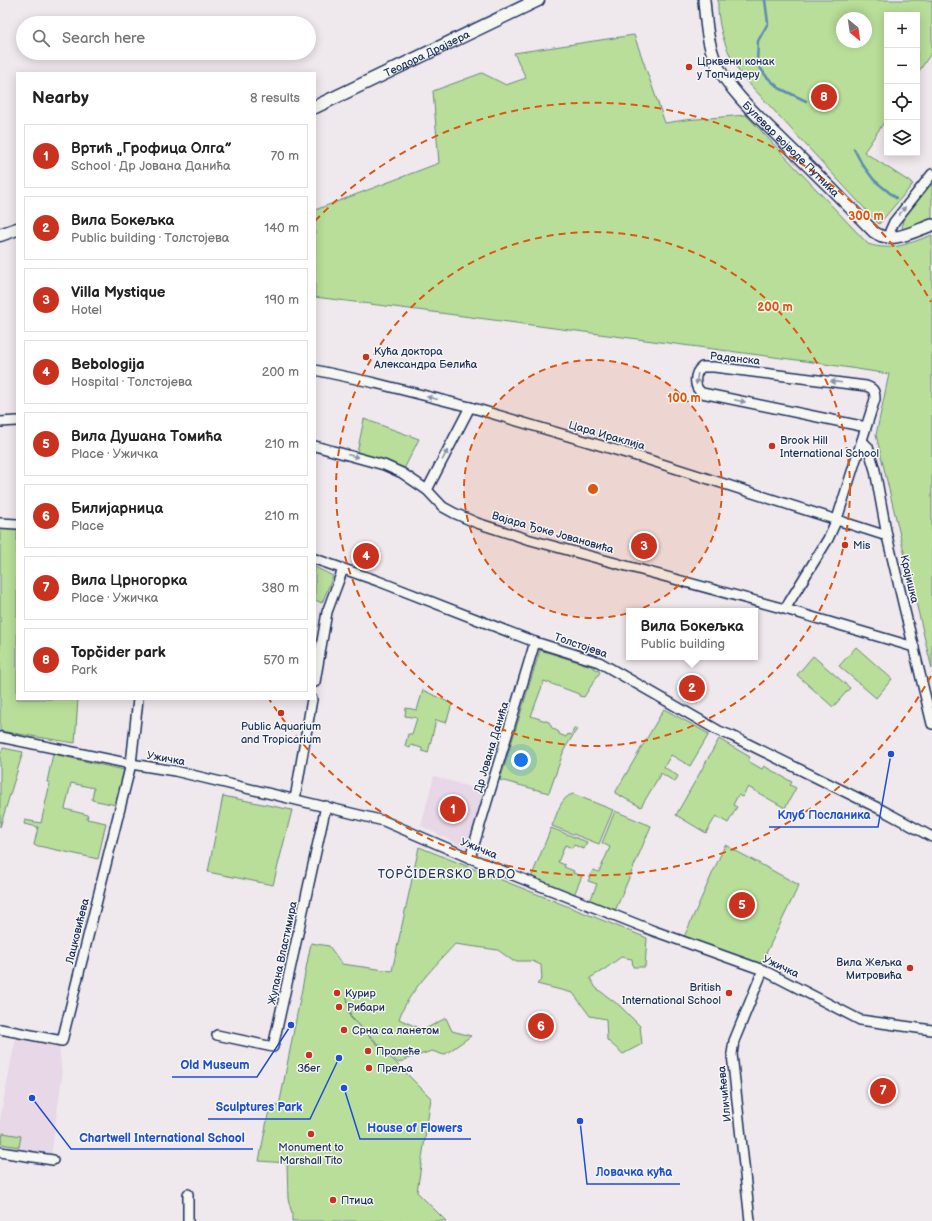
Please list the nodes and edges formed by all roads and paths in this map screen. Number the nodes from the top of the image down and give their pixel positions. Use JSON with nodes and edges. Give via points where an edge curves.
{"nodes":[{"id":1,"x":538,"y":0,"type":"edge"},
{"id":2,"x":704,"y":0,"type":"edge"},
{"id":3,"x":316,"y":107,"type":"edge"},
{"id":4,"x":932,"y":174,"type":"edge"},
{"id":5,"x":932,"y":225,"type":"edge"},
{"id":6,"x":16,"y":229,"type":"edge"},
{"id":7,"x":0,"y":235,"type":"edge"},
{"id":8,"x":889,"y":238,"type":"junction"},
{"id":9,"x":316,"y":370,"type":"edge"},
{"id":10,"x":470,"y":407,"type":"junction"},
{"id":11,"x":16,"y":421,"type":"edge"},
{"id":12,"x":0,"y":422,"type":"edge"},
{"id":13,"x":866,"y":427,"type":"junction"},
{"id":14,"x":862,"y":441,"type":"junction"},
{"id":15,"x":316,"y":446,"type":"edge"},
{"id":16,"x":427,"y":490,"type":"junction"},
{"id":17,"x":838,"y":519,"type":"junction"},
{"id":18,"x":0,"y":523,"type":"edge"},
{"id":19,"x":16,"y":524,"type":"edge"},
{"id":20,"x":888,"y":536,"type":"junction"},
{"id":21,"x":316,"y":559,"type":"edge"},
{"id":22,"x":343,"y":569,"type":"junction"},
{"id":23,"x":785,"y":609,"type":"junction"},
{"id":24,"x":535,"y":642,"type":"junction"},
{"id":25,"x":914,"y":647,"type":"junction"},
{"id":26,"x":316,"y":676,"type":"edge"},
{"id":27,"x":138,"y":700,"type":"edge"},
{"id":28,"x":312,"y":700,"type":"edge"},
{"id":29,"x":932,"y":724,"type":"edge"},
{"id":30,"x":0,"y":737,"type":"edge"},
{"id":31,"x":131,"y":764,"type":"junction"},
{"id":32,"x":295,"y":800,"type":"junction"},
{"id":33,"x":326,"y":806,"type":"junction"},
{"id":34,"x":932,"y":838,"type":"edge"},
{"id":35,"x":470,"y":858,"type":"junction"},
{"id":36,"x":763,"y":970,"type":"junction"},
{"id":37,"x":0,"y":1029,"type":"edge"},
{"id":38,"x":932,"y":1030,"type":"edge"},
{"id":39,"x":217,"y":1034,"type":"dead end"},
{"id":40,"x":0,"y":1152,"type":"edge"},
{"id":41,"x":53,"y":1160,"type":"dead end"},
{"id":42,"x":188,"y":1194,"type":"dead end"},
{"id":43,"x":188,"y":1221,"type":"edge"},
{"id":44,"x":750,"y":1221,"type":"edge"}],
"edges":[{"from":1,"to":3,"type":"main road","name":"Теодора Драјзера"},
{"from":2,"to":8,"type":"street","name":"Булевар војводе Путника","via":[[709,42],[716,63],[729,84],[874,232]]},
{"from":8,"to":4,"type":"street","one_way":true,"via":[[894,222]]},
{"from":5,"to":8,"type":"street"},
{"from":6,"to":7,"type":"main road"},
{"from":10,"to":9,"type":"street","name":"Цара Ираклија","one_way":true},
{"from":16,"to":10,"type":"street","one_way":true},
{"from":10,"to":17,"type":"street","name":"Цара Ираклија"},
{"from":11,"to":12,"type":"street"},
{"from":13,"to":13,"type":"street","name":"Раданска","one_way":true,"via":[[875,394],[871,387],[705,366],[697,373],[695,384],[702,393]]},
{"from":13,"to":14,"type":"street","name":"Раданска"},
{"from":14,"to":17,"type":"street","name":"Раданска"},
{"from":14,"to":20,"type":"street","name":"Крајишка","via":[[868,447],[875,470]]},
{"from":15,"to":16,"type":"street","name":"Вајара Ђоке Јовановића","one_way":true,"via":[[384,465],[402,473]]},
{"from":16,"to":23,"type":"street","name":"Вајара Ђоке Јовановића","via":[[443,507],[454,513],[527,540]]},
{"from":17,"to":20,"type":"street","name":"Цара Ираклија"},
{"from":17,"to":23,"type":"street","name":"Раданска"},
{"from":18,"to":19,"type":"street"},
{"from":20,"to":25,"type":"street","name":"Крајишка"},
{"from":21,"to":22,"type":"street","name":"Толстојева"},
{"from":22,"to":24,"type":"street","name":"Толстојева"},
{"from":22,"to":26,"type":"street","via":[[327,612]]},
{"from":23,"to":25,"type":"street","name":"Вајара Ђоке Јовановића"},
{"from":24,"to":34,"type":"street","name":"Толстојева","via":[[599,662],[719,732],[732,736],[875,807]]},
{"from":24,"to":35,"type":"street","name":"Др Јована Данића"},
{"from":25,"to":29,"type":"street","name":"Крајишка"},
{"from":27,"to":31,"type":"street"},
{"from":28,"to":32,"type":"street"},
{"from":30,"to":31,"type":"street","name":"Ужичка"},
{"from":31,"to":32,"type":"street","name":"Ужичка","via":[[175,771]]},
{"from":31,"to":37,"type":"street","name":"Лацковићева","via":[[62,1042]]},
{"from":32,"to":33,"type":"street","name":"Ужичка"},
{"from":33,"to":35,"type":"street","name":"Ужичка","via":[[384,821]]},
{"from":33,"to":39,"type":"street","name":"Жупана Властимира","via":[[273,1047]]},
{"from":35,"to":36,"type":"street","name":"Ужичка","via":[[654,931]]},
{"from":36,"to":38,"type":"street","name":"Ужичка","via":[[860,1020]]},
{"from":36,"to":44,"type":"street","name":"Иличићева","via":[[734,1041],[732,1054]]},
{"from":40,"to":41,"type":"street"},
{"from":42,"to":43,"type":"street"}]}
